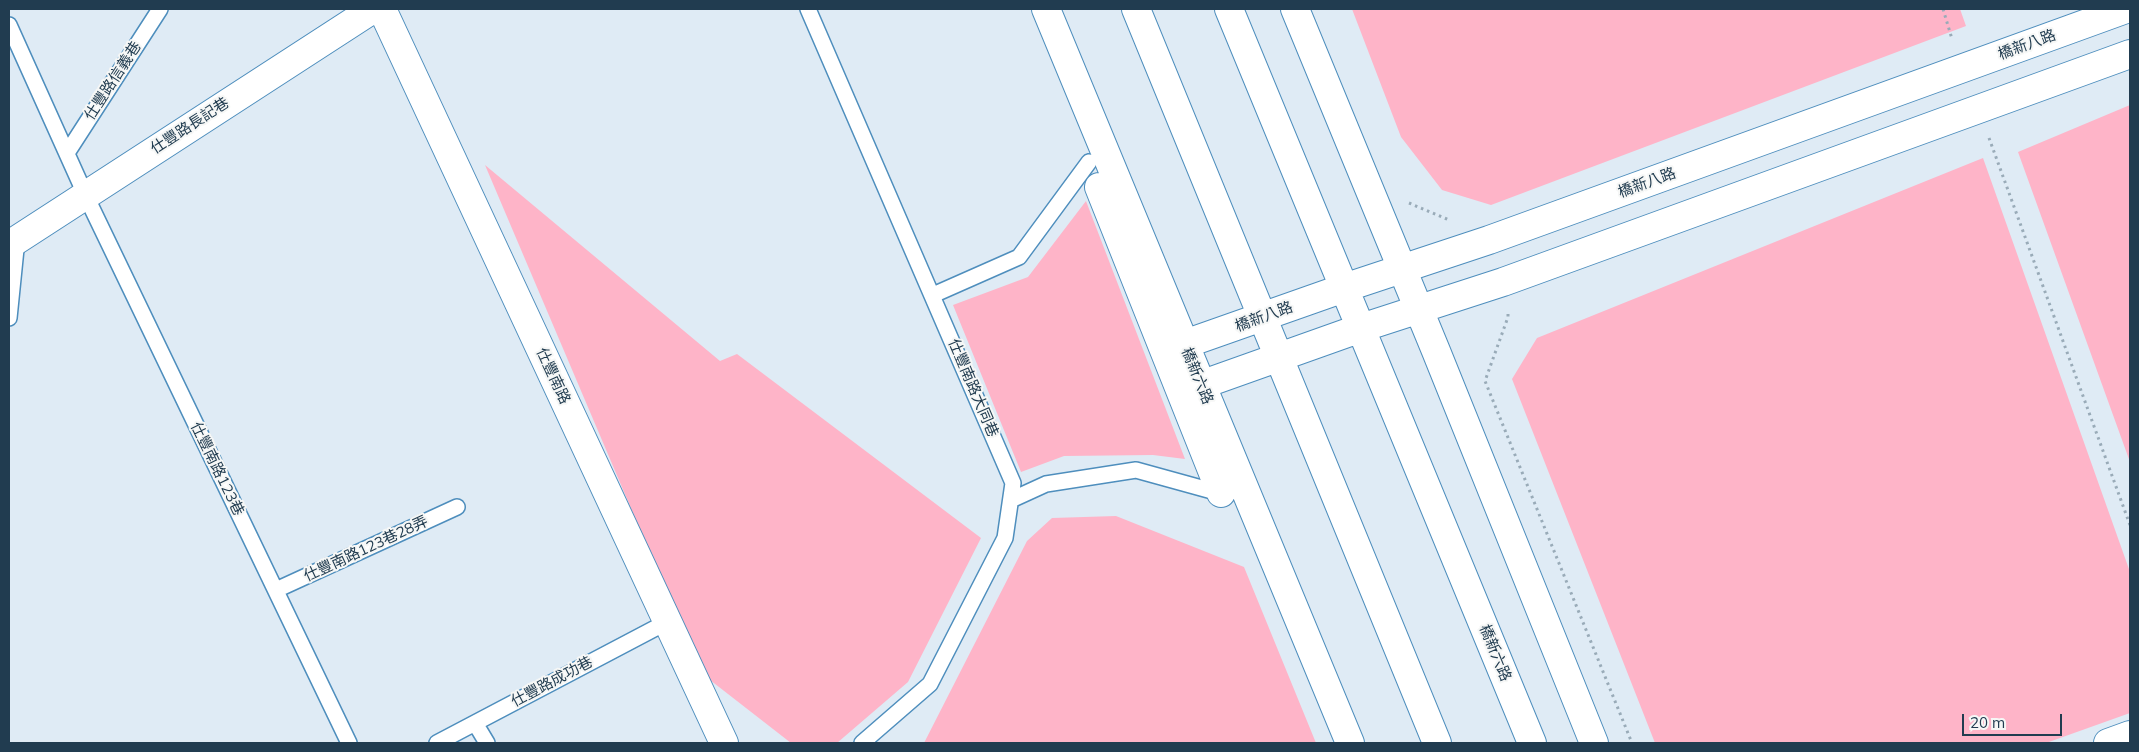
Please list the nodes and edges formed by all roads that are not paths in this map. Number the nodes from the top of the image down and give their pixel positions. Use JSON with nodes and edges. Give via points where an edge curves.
{"nodes":[{"id":1,"x":160,"y":9,"type":"edge"},
{"id":2,"x":372,"y":9,"type":"edge"},
{"id":3,"x":382,"y":9,"type":"edge"},
{"id":4,"x":808,"y":9,"type":"edge"},
{"id":5,"x":1028,"y":9,"type":"edge"},
{"id":6,"x":1046,"y":9,"type":"edge"},
{"id":7,"x":1136,"y":9,"type":"edge"},
{"id":8,"x":1229,"y":9,"type":"edge"},
{"id":9,"x":1295,"y":9,"type":"edge"},
{"id":10,"x":2126,"y":9,"type":"edge"},
{"id":11,"x":9,"y":25,"type":"edge"},
{"id":12,"x":2130,"y":54,"type":"edge"},
{"id":13,"x":67,"y":153,"type":"junction"},
{"id":14,"x":1089,"y":162,"type":"junction"},
{"id":15,"x":85,"y":194,"type":"junction"},
{"id":16,"x":13,"y":242,"type":"edge"},
{"id":17,"x":1403,"y":269,"type":"junction"},
{"id":18,"x":1344,"y":288,"type":"junction"},
{"id":19,"x":933,"y":295,"type":"junction"},
{"id":20,"x":1419,"y":310,"type":"junction"},
{"id":21,"x":1263,"y":317,"type":"junction"},
{"id":22,"x":9,"y":318,"type":"edge"},
{"id":23,"x":1361,"y":328,"type":"junction"},
{"id":24,"x":1174,"y":348,"type":"junction"},
{"id":25,"x":1279,"y":358,"type":"junction"},
{"id":26,"x":1191,"y":389,"type":"junction"},
{"id":27,"x":1221,"y":493,"type":"junction"},
{"id":28,"x":1011,"y":500,"type":"junction"},
{"id":29,"x":1249,"y":502,"type":"junction"},
{"id":30,"x":457,"y":507,"type":"dead end"},
{"id":31,"x":276,"y":590,"type":"junction"},
{"id":32,"x":668,"y":622,"type":"junction"},
{"id":33,"x":475,"y":723,"type":"junction"},
{"id":34,"x":2130,"y":735,"type":"edge"},
{"id":35,"x":349,"y":743,"type":"edge"},
{"id":36,"x":437,"y":743,"type":"edge"},
{"id":37,"x":486,"y":743,"type":"edge"},
{"id":38,"x":724,"y":743,"type":"edge"},
{"id":39,"x":862,"y":743,"type":"edge"},
{"id":40,"x":1350,"y":743,"type":"edge"},
{"id":41,"x":1436,"y":743,"type":"edge"},
{"id":42,"x":1532,"y":743,"type":"edge"},
{"id":43,"x":1594,"y":743,"type":"edge"},
{"id":44,"x":2108,"y":743,"type":"edge"}],
"edges":[{"from":1,"to":13,"type":"lane","name":"仕豐路信義巷"},
{"from":2,"to":15,"type":"street","name":"仕豐路長記巷"},
{"from":3,"to":32,"type":"street","name":"仕豐南路"},
{"from":4,"to":19,"type":"lane","name":"仕豐南路大同巷"},
{"from":5,"to":14,"type":"street"},
{"from":6,"to":24,"type":"street","name":"橋新六路"},
{"from":7,"to":21,"type":"street"},
{"from":8,"to":18,"type":"street","name":"橋新六路"},
{"from":9,"to":17,"type":"street"},
{"from":10,"to":17,"type":"street","name":"橋新八路"},
{"from":11,"to":13,"type":"lane"},
{"from":12,"to":20,"type":"street"},
{"from":13,"to":15,"type":"lane"},
{"from":14,"to":19,"type":"lane","via":[[1020,256]]},
{"from":14,"to":24,"type":"street","via":[[1154,330]]},
{"from":15,"to":16,"type":"street","name":"仕豐路長記巷"},
{"from":15,"to":31,"type":"lane","name":"仕豐南路123巷"},
{"from":16,"to":22,"type":"lane"},
{"from":17,"to":18,"type":"street","name":"橋新八路"},
{"from":17,"to":20,"type":"street"},
{"from":18,"to":21,"type":"street","name":"橋新八路"},
{"from":18,"to":23,"type":"street","name":"橋新六路"},
{"from":19,"to":28,"type":"lane","name":"仕豐南路大同巷","via":[[1014,483]]},
{"from":20,"to":23,"type":"street"},
{"from":20,"to":43,"type":"street"},
{"from":21,"to":24,"type":"street","name":"橋新八路"},
{"from":21,"to":25,"type":"street"},
{"from":23,"to":25,"type":"street"},
{"from":23,"to":42,"type":"street","name":"橋新六路"},
{"from":24,"to":26,"type":"street","name":"橋新六路"},
{"from":25,"to":26,"type":"street"},
{"from":25,"to":41,"type":"street"},
{"from":26,"to":27,"type":"street"},
{"from":26,"to":29,"type":"street","name":"橋新六路"},
{"from":27,"to":28,"type":"lane","via":[[1136,470],[1046,484]]},
{"from":27,"to":29,"type":"lane"},
{"from":28,"to":39,"type":"lane","name":"仕豐南路大同巷","via":[[1005,538],[930,684]]},
{"from":29,"to":40,"type":"street","name":"橋新六路"},
{"from":30,"to":31,"type":"lane","name":"仕豐南路123巷28弄"},
{"from":31,"to":35,"type":"lane","name":"仕豐南路123巷"},
{"from":32,"to":33,"type":"lane","name":"仕豐路成功巷"},
{"from":32,"to":38,"type":"street","name":"仕豐南路"},
{"from":33,"to":36,"type":"lane","name":"仕豐路成功巷"},
{"from":33,"to":37,"type":"lane"},
{"from":34,"to":44,"type":"street"}]}
